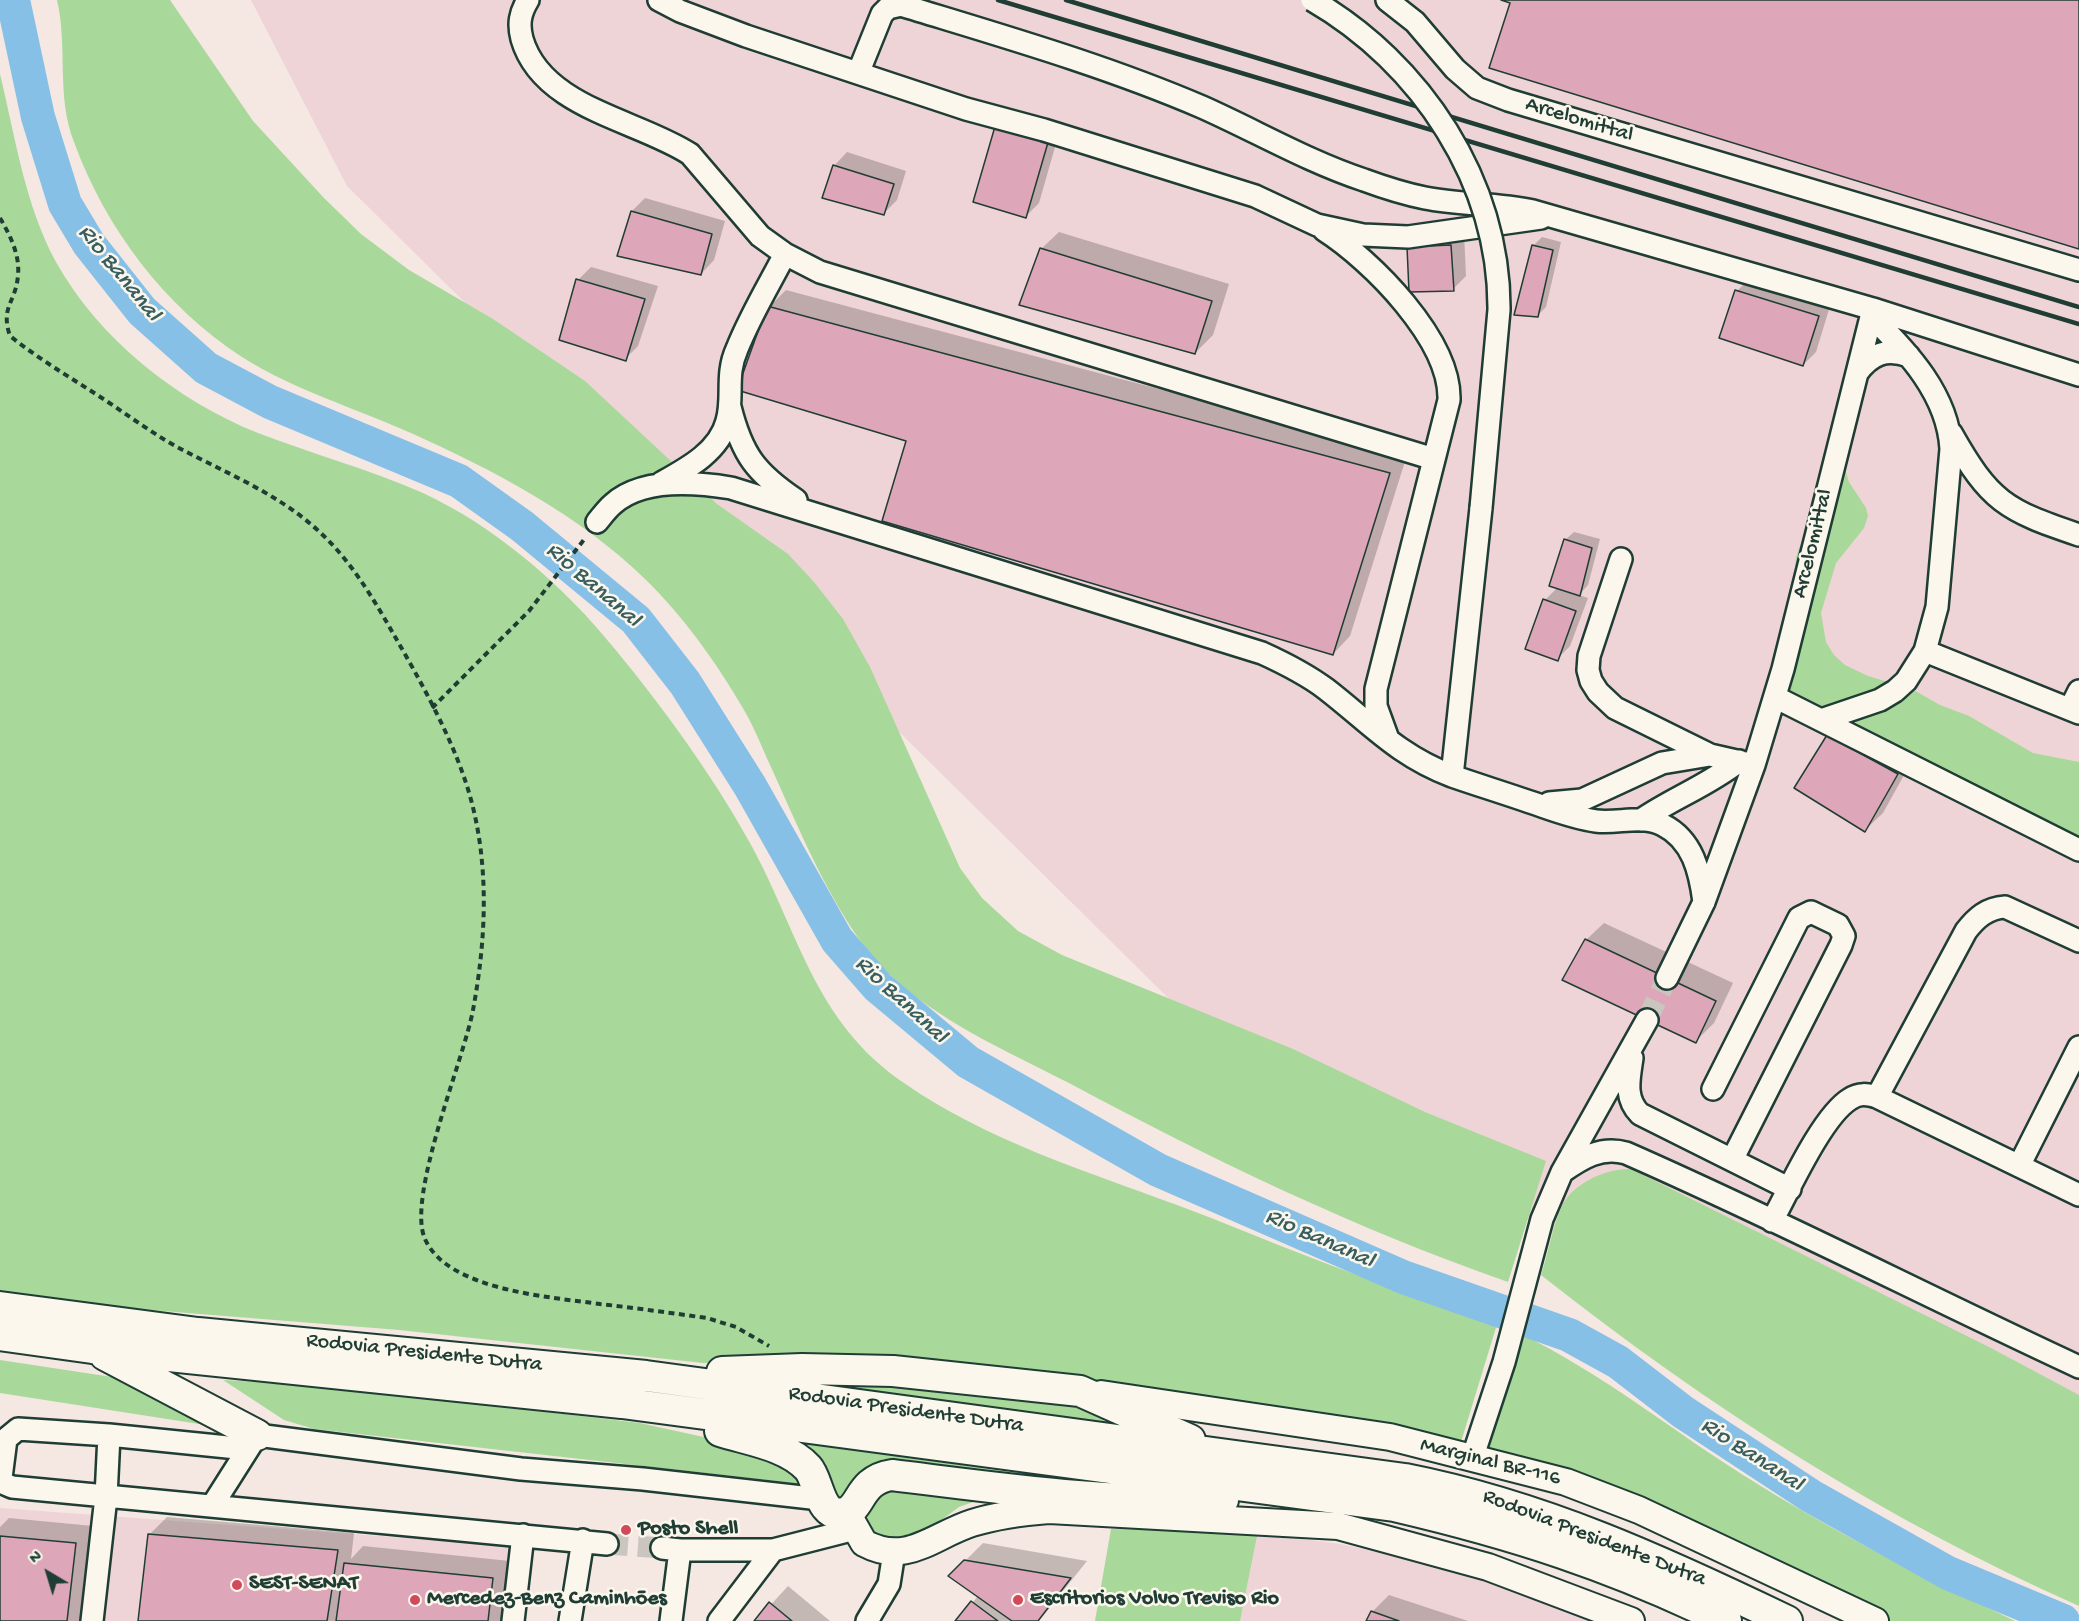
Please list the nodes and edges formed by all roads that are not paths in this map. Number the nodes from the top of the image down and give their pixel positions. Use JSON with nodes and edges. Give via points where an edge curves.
{"nodes":[{"id":1,"x":528,"y":0,"type":"edge"},
{"id":2,"x":660,"y":0,"type":"edge"},
{"id":3,"x":1312,"y":0,"type":"edge"},
{"id":4,"x":1387,"y":0,"type":"edge"},
{"id":5,"x":859,"y":72,"type":"junction"},
{"id":6,"x":1553,"y":217,"type":"junction"},
{"id":7,"x":1317,"y":225,"type":"junction"},
{"id":8,"x":785,"y":254,"type":"junction"},
{"id":9,"x":2079,"y":270,"type":"edge"},
{"id":10,"x":1872,"y":312,"type":"junction"},
{"id":11,"x":1909,"y":356,"type":"junction"},
{"id":12,"x":1857,"y":374,"type":"junction"},
{"id":13,"x":2079,"y":375,"type":"edge"},
{"id":14,"x":728,"y":401,"type":"junction"},
{"id":15,"x":1950,"y":433,"type":"junction"},
{"id":16,"x":1434,"y":459,"type":"junction"},
{"id":17,"x":656,"y":486,"type":"junction"},
{"id":18,"x":814,"y":513,"type":"junction"},
{"id":19,"x":597,"y":522,"type":"road end"},
{"id":20,"x":2079,"y":535,"type":"edge"},
{"id":21,"x":1621,"y":560,"type":"dead end"},
{"id":22,"x":1925,"y":651,"type":"junction"},
{"id":23,"x":1775,"y":697,"type":"junction"},
{"id":24,"x":2076,"y":704,"type":"edge"},
{"id":25,"x":1821,"y":720,"type":"junction"},
{"id":26,"x":1391,"y":745,"type":"junction"},
{"id":27,"x":1710,"y":755,"type":"junction"},
{"id":28,"x":1747,"y":763,"type":"junction"},
{"id":29,"x":1452,"y":776,"type":"junction"},
{"id":30,"x":1534,"y":803,"type":"junction"},
{"id":31,"x":1641,"y":820,"type":"junction"},
{"id":32,"x":2079,"y":850,"type":"edge"},
{"id":33,"x":1704,"y":902,"type":"junction"},
{"id":34,"x":2079,"y":941,"type":"edge"},
{"id":35,"x":1667,"y":978,"type":"tunnel mouth"},
{"id":36,"x":1647,"y":1020,"type":"tunnel mouth"},
{"id":37,"x":2079,"y":1047,"type":"edge"},
{"id":38,"x":1633,"y":1048,"type":"junction"},
{"id":39,"x":1713,"y":1089,"type":"dead end"},
{"id":40,"x":1877,"y":1097,"type":"junction"},
{"id":41,"x":1732,"y":1160,"type":"junction"},
{"id":42,"x":2019,"y":1166,"type":"junction"},
{"id":43,"x":1562,"y":1172,"type":"junction"},
{"id":44,"x":1790,"y":1189,"type":"junction"},
{"id":45,"x":2079,"y":1195,"type":"edge"},
{"id":46,"x":1772,"y":1221,"type":"junction"},
{"id":47,"x":0,"y":1307,"type":"edge"},
{"id":48,"x":0,"y":1335,"type":"edge"},
{"id":49,"x":92,"y":1348,"type":"junction"},
{"id":50,"x":2079,"y":1367,"type":"edge"},
{"id":51,"x":646,"y":1376,"type":"junction"},
{"id":52,"x":1080,"y":1391,"type":"junction"},
{"id":53,"x":622,"y":1403,"type":"junction"},
{"id":54,"x":109,"y":1435,"type":"junction"},
{"id":55,"x":252,"y":1442,"type":"junction"},
{"id":56,"x":1220,"y":1454,"type":"junction"},
{"id":57,"x":1471,"y":1456,"type":"junction"},
{"id":58,"x":1308,"y":1496,"type":"junction"},
{"id":59,"x":106,"y":1497,"type":"junction"},
{"id":60,"x":820,"y":1499,"type":"junction"},
{"id":61,"x":212,"y":1506,"type":"junction"},
{"id":62,"x":851,"y":1521,"type":"junction"},
{"id":63,"x":523,"y":1535,"type":"junction"},
{"id":64,"x":583,"y":1540,"type":"junction"},
{"id":65,"x":607,"y":1544,"type":"tunnel mouth"},
{"id":66,"x":773,"y":1550,"type":"junction"},
{"id":67,"x":894,"y":1552,"type":"junction"},
{"id":68,"x":93,"y":1621,"type":"edge"},
{"id":69,"x":513,"y":1621,"type":"edge"},
{"id":70,"x":570,"y":1621,"type":"edge"},
{"id":71,"x":671,"y":1621,"type":"edge"},
{"id":72,"x":719,"y":1621,"type":"edge"},
{"id":73,"x":867,"y":1621,"type":"edge"},
{"id":74,"x":1631,"y":1621,"type":"edge"},
{"id":75,"x":1726,"y":1621,"type":"edge"},
{"id":76,"x":1787,"y":1621,"type":"edge"},
{"id":77,"x":1875,"y":1621,"type":"edge"}],
"edges":[{"from":1,"to":8,"type":"street","via":[[521,11],[519,29],[535,66],[563,91],[608,118],[690,154],[760,236]]},
{"from":2,"to":5,"type":"street","via":[[746,36]]},
{"from":3,"to":29,"type":"street","bridge":true,"via":[[1373,41],[1426,99],[1466,167],[1494,248],[1499,310]]},
{"from":4,"to":9,"type":"street","name":"Arcelomittal","via":[[1415,22],[1455,69],[1487,92]]},
{"from":5,"to":6,"type":"street","via":[[882,14],[901,5],[1063,54],[1202,107],[1364,180],[1426,198],[1507,205]]},
{"from":5,"to":7,"type":"street","via":[[966,109],[1255,196]]},
{"from":6,"to":7,"type":"street","via":[[1408,237],[1363,235]]},
{"from":6,"to":10,"type":"street"},
{"from":7,"to":16,"type":"street","via":[[1371,267],[1404,305],[1442,365],[1449,400]]},
{"from":8,"to":14,"type":"street","via":[[736,350],[728,377]]},
{"from":8,"to":16,"type":"street","via":[[820,272]]},
{"from":10,"to":11,"type":"street"},
{"from":10,"to":12,"type":"street","name":"Arcelomittal"},
{"from":10,"to":13,"type":"street"},
{"from":11,"to":12,"type":"street","via":[[1881,352]]},
{"from":11,"to":15,"type":"street","via":[[1935,394]]},
{"from":12,"to":23,"type":"street","name":"Arcelomittal"},
{"from":14,"to":17,"type":"street","via":[[727,421],[719,439],[707,453]]},
{"from":14,"to":18,"type":"street","via":[[750,462]]},
{"from":15,"to":20,"type":"street","via":[[1991,494],[2026,516]]},
{"from":15,"to":22,"type":"street","via":[[1937,607]]},
{"from":16,"to":26,"type":"street","via":[[1376,689],[1381,726]]},
{"from":17,"to":18,"type":"street","via":[[731,488]]},
{"from":17,"to":19,"type":"street","via":[[623,496]]},
{"from":18,"to":26,"type":"street","via":[[1262,653],[1324,688]]},
{"from":21,"to":27,"type":"street","via":[[1589,656],[1592,681],[1605,699],[1625,714]]},
{"from":22,"to":24,"type":"street"},
{"from":22,"to":25,"type":"street","via":[[1895,691],[1881,700]]},
{"from":23,"to":25,"type":"street"},
{"from":23,"to":28,"type":"street","name":"Arcelomittal"},
{"from":25,"to":32,"type":"street"},
{"from":26,"to":29,"type":"street"},
{"from":27,"to":28,"type":"street"},
{"from":27,"to":30,"type":"street","via":[[1662,763],[1582,800]]},
{"from":28,"to":31,"type":"street","via":[[1668,802]]},
{"from":28,"to":33,"type":"street","name":"Arcelomittal"},
{"from":29,"to":30,"type":"street"},
{"from":30,"to":31,"type":"street","via":[[1595,821]]},
{"from":31,"to":33,"type":"street","via":[[1663,825],[1683,841],[1699,871]]},
{"from":33,"to":35,"type":"street","name":"Arcelomittal"},
{"from":34,"to":40,"type":"street","via":[[2005,907],[1979,916],[1966,931]]},
{"from":36,"to":38,"type":"street"},
{"from":37,"to":42,"type":"street"},
{"from":38,"to":41,"type":"street","via":[[1628,1092],[1640,1114]]},
{"from":38,"to":43,"type":"street"},
{"from":39,"to":41,"type":"street","via":[[1799,918],[1811,912],[1838,925],[1844,936],[1841,945]]},
{"from":40,"to":42,"type":"street"},
{"from":40,"to":44,"type":"street","via":[[1857,1096],[1832,1115]]},
{"from":41,"to":44,"type":"street"},
{"from":42,"to":45,"type":"street"},
{"from":43,"to":46,"type":"street","via":[[1588,1156],[1616,1150]]},
{"from":43,"to":57,"type":"street","via":[[1542,1219],[1504,1362]]},
{"from":44,"to":46,"type":"street"},
{"from":46,"to":50,"type":"street"},
{"from":47,"to":51,"type":"highway","name":"Rodovia Presidente Dutra","via":[[198,1333]]},
{"from":48,"to":49,"type":"highway","name":"Rodovia Presidente Dutra"},
{"from":49,"to":53,"type":"highway","name":"Rodovia Presidente Dutra"},
{"from":49,"to":55,"type":"highway"},
{"from":51,"to":52,"type":"highway","via":[[802,1369],[893,1371]]},
{"from":51,"to":56,"type":"highway","name":"Rodovia Presidente Dutra"},
{"from":52,"to":56,"type":"highway"},
{"from":52,"to":57,"type":"main road","name":"Marginal BR-116","via":[[1390,1437]]},
{"from":53,"to":58,"type":"highway","name":"Rodovia Presidente Dutra"},
{"from":53,"to":60,"type":"highway","via":[[787,1452],[810,1470],[819,1486]]},
{"from":54,"to":55,"type":"street"},
{"from":54,"to":59,"type":"street"},
{"from":54,"to":59,"type":"street","via":[[15,1431],[5,1442],[1,1475],[9,1487]]},
{"from":55,"to":60,"type":"street"},
{"from":55,"to":61,"type":"street"},
{"from":56,"to":76,"type":"highway","name":"Rodovia Presidente Dutra","via":[[1405,1479],[1478,1494],[1628,1548]]},
{"from":57,"to":77,"type":"main road","name":"Marginal BR-116","via":[[1566,1482],[1640,1510]]},
{"from":58,"to":62,"type":"highway","via":[[1167,1500],[1030,1491],[892,1475],[867,1486]]},
{"from":58,"to":75,"type":"highway","name":"Rodovia Presidente Dutra","via":[[1394,1506],[1525,1539],[1606,1566]]},
{"from":59,"to":61,"type":"street"},
{"from":59,"to":68,"type":"street"},
{"from":60,"to":62,"type":"highway","via":[[833,1512]]},
{"from":61,"to":63,"type":"street"},
{"from":62,"to":66,"type":"street"},
{"from":62,"to":67,"type":"main road","via":[[864,1543]]},
{"from":63,"to":64,"type":"street"},
{"from":63,"to":69,"type":"street"},
{"from":64,"to":65,"type":"street"},
{"from":64,"to":70,"type":"street"},
{"from":66,"to":71,"type":"street","via":[[671,1549]]},
{"from":66,"to":72,"type":"street"},
{"from":67,"to":73,"type":"street","via":[[889,1584]]},
{"from":67,"to":74,"type":"main road","via":[[908,1552],[971,1523],[1002,1514],[1049,1510],[1338,1526],[1488,1568]]}]}
